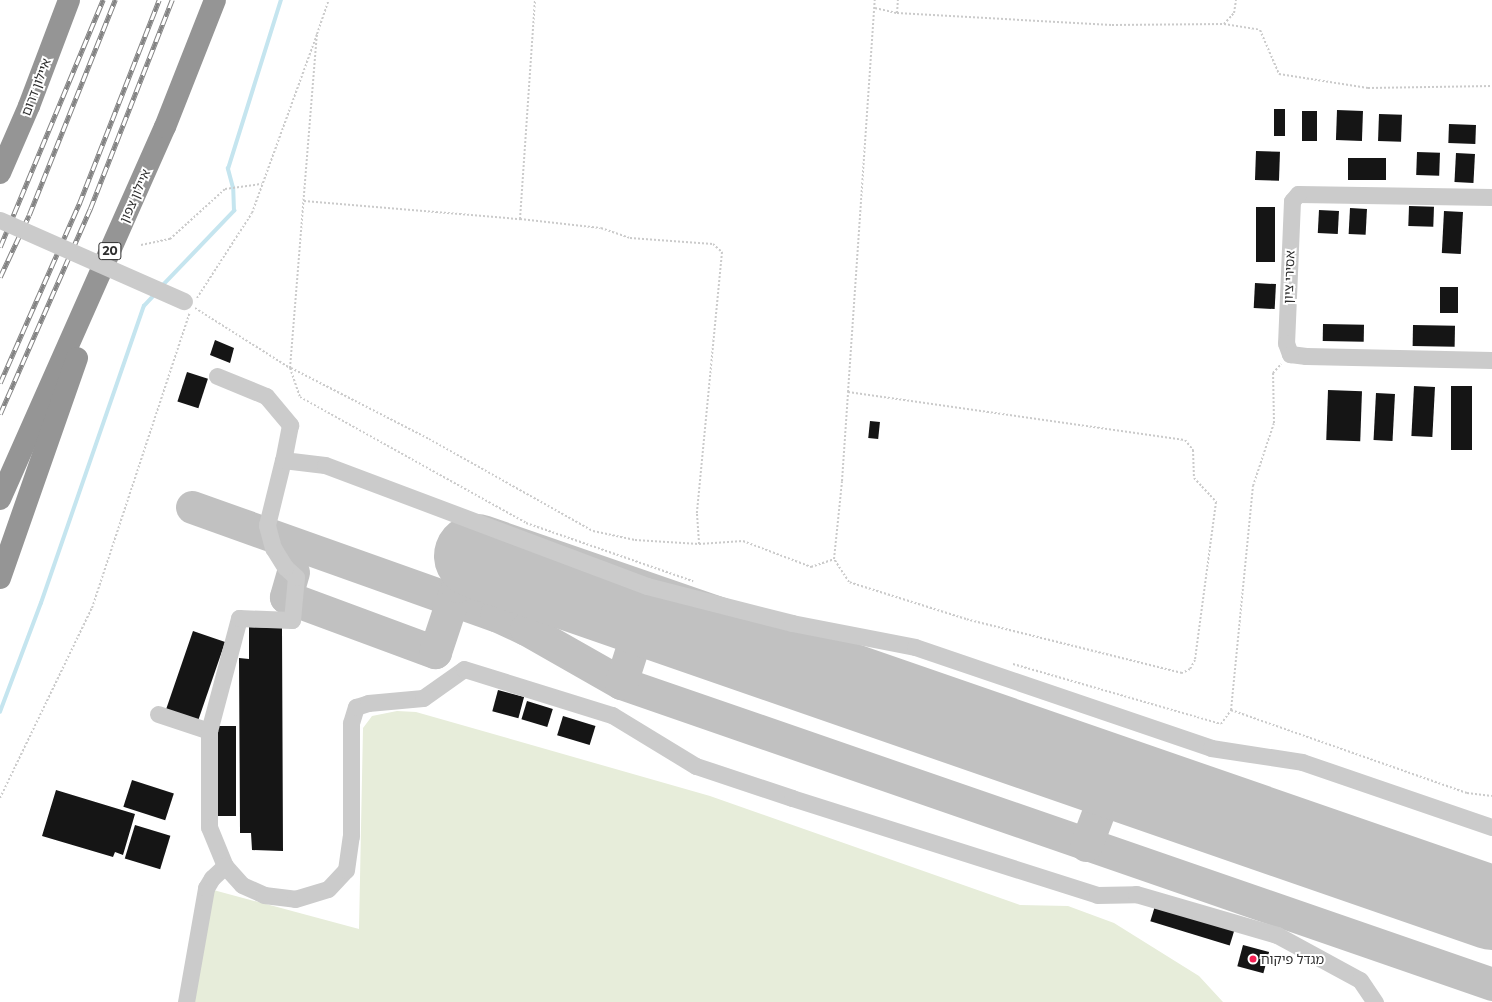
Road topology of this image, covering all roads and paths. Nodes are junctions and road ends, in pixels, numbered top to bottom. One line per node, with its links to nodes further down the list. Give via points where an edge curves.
1 (69, 0): 13 (highway, איילון דרום, via 29,106)
2 (215, 0): 17 (highway, איילון צפון / 20, via 165,127)
3 (329, 0): 11 (path)
4 (535, 0): 18 (path)
5 (875, 0): 8 (path)
6 (898, 0): 9 (path)
7 (1236, 0): 10 (path, via 1234,13)
8 (875, 8): 9 (path); 26 (path)
9 (897, 13): 10 (path, via 1112,25)
10 (1224, 24): 12 (path, via 1260,30 1279,74 1368,88)
11 (317, 34): 14 (path); 16 (path)
12 (1492, 86)
13 (0, 173)
14 (262, 184): 20 (path, via 225,189 170,239); 21 (path, via 252,213)
15 (1492, 197): 22 (street, אסירי ציון, via 1298,194 1292,201 1286,343 1290,354 1306,356)
16 (304, 201): 18 (path); 23 (path)
17 (126, 215): 28 (highway, איילון צפון / 20); 31 (highway)
18 (520, 219): 29 (path, via 601,228 630,238 713,244 722,252 697,514)
19 (0, 220): 21 (street, bridge)
20 (141, 245)
21 (188, 304): 23 (path); 38 (path, via 92,608)
22 (1492, 360)
23 (290, 368): 29 (path, via 429,439 593,531 635,540); 32 (path, via 300,397 526,523)
24 (1272, 373): 34 (path, via 1274,422 1252,486)
25 (217, 376): 27 (street, via 266,396 290,425)
26 (848, 392): 30 (path); 30 (path, via 1185,440 1193,450 1194,478 1216,502 1195,660 1190,669 1182,673 966,619 849,582)
27 (283, 460): 36 (street, via 267,525 273,548 285,567 296,577 292,620 239,618); 39 (street, via 325,465 647,586 792,623 915,647 1211,748 1302,762)
28 (0, 499)
29 (700, 544): 30 (path, via 743,541 810,567)
30 (834, 559)
31 (0, 578)
32 (698, 583)
33 (1012, 664): 34 (path, via 1221,724)
34 (1232, 710): 37 (path, via 1467,793)
35 (158, 714): 36 (street)
36 (209, 731): 40 (street, via 209,827)
37 (1492, 796)
38 (0, 798)
39 (1492, 827)
40 (225, 866): 41 (street, via 206,888); 42 (street, via 242,885 264,895 295,899 328,889 346,870 351,836 351,723 356,708 368,702 423,698 464,669 612,715 696,766 1096,895 1136,894 1277,935 1360,980)
41 (186, 1002)
42 (1375, 1002)

